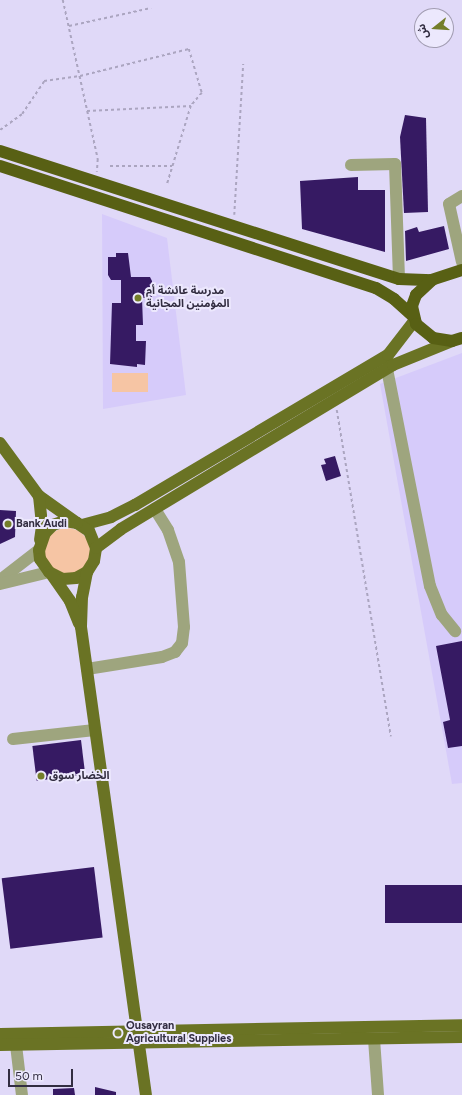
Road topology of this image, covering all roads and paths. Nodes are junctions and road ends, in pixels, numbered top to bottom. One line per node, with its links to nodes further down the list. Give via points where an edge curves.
1 (63, 0): 3 (path)
2 (151, 8): 3 (path)
3 (69, 26): 5 (path)
4 (242, 64): 17 (path, via 235,213)
5 (80, 76): 6 (path, via 189,49 202,93); 7 (path); 8 (path, via 44,82 22,114)
6 (191, 106): 7 (path); 13 (path)
7 (87, 111): 14 (path, via 98,159)
8 (0, 130)
9 (0, 151): 14 (highway)
10 (351, 165): 20 (street, via 395,164)
11 (0, 166): 22 (highway, via 376,288 394,299)
12 (110, 166): 13 (path)
13 (173, 166): 15 (path)
14 (96, 182): 17 (highway)
15 (168, 185)
16 (462, 196): 18 (street, via 449,204)
17 (231, 224): 20 (highway)
18 (462, 262)
19 (462, 270): 21 (highway)
20 (399, 280): 21 (highway)
21 (432, 280): 22 (highway, via 416,295 412,306)
22 (414, 318): 23 (highway, via 423,331 433,338); 29 (main road, via 388,355 135,505 112,517)
23 (457, 340): 24 (main road)
24 (387, 369): 25 (main road); 37 (street, via 430,586 442,615)
25 (336, 400): 28 (main road); 40 (path)
26 (0, 443): 27 (main road)
27 (39, 496): 29 (main road); 30 (main road, via 42,526)
28 (155, 508): 31 (main road); 38 (street, via 168,530 179,562 184,627 182,644 175,652 162,657)
29 (79, 524): 30 (main road, via 65,521 54,525 44,533); 31 (main road, via 89,531)
30 (39, 547): 33 (main road, via 40,559); 34 (street)
31 (96, 548): 32 (main road, via 94,561)
32 (87, 572): 33 (main road, via 76,578 63,579); 36 (main road, via 82,597)
33 (50, 573): 35 (street); 36 (main road, via 70,601)
34 (0, 580)
35 (0, 584)
36 (81, 627): 38 (main road)
37 (455, 631)
38 (87, 669): 39 (main road)
39 (96, 730): 41 (street); 46 (main road)
40 (391, 737)
41 (13, 739)
42 (462, 1025): 43 (main road)
43 (420, 1032): 45 (main road); 47 (main road); 49 (main road)
44 (0, 1034): 48 (main road)
45 (221, 1035): 46 (main road); 49 (main road)
46 (138, 1037): 48 (main road); 53 (main road)
47 (462, 1037)
48 (62, 1038): 50 (main road)
49 (374, 1039): 54 (street)
50 (16, 1044): 51 (main road); 52 (street)
51 (0, 1045)
52 (22, 1095)
53 (146, 1095)
54 (378, 1095)

